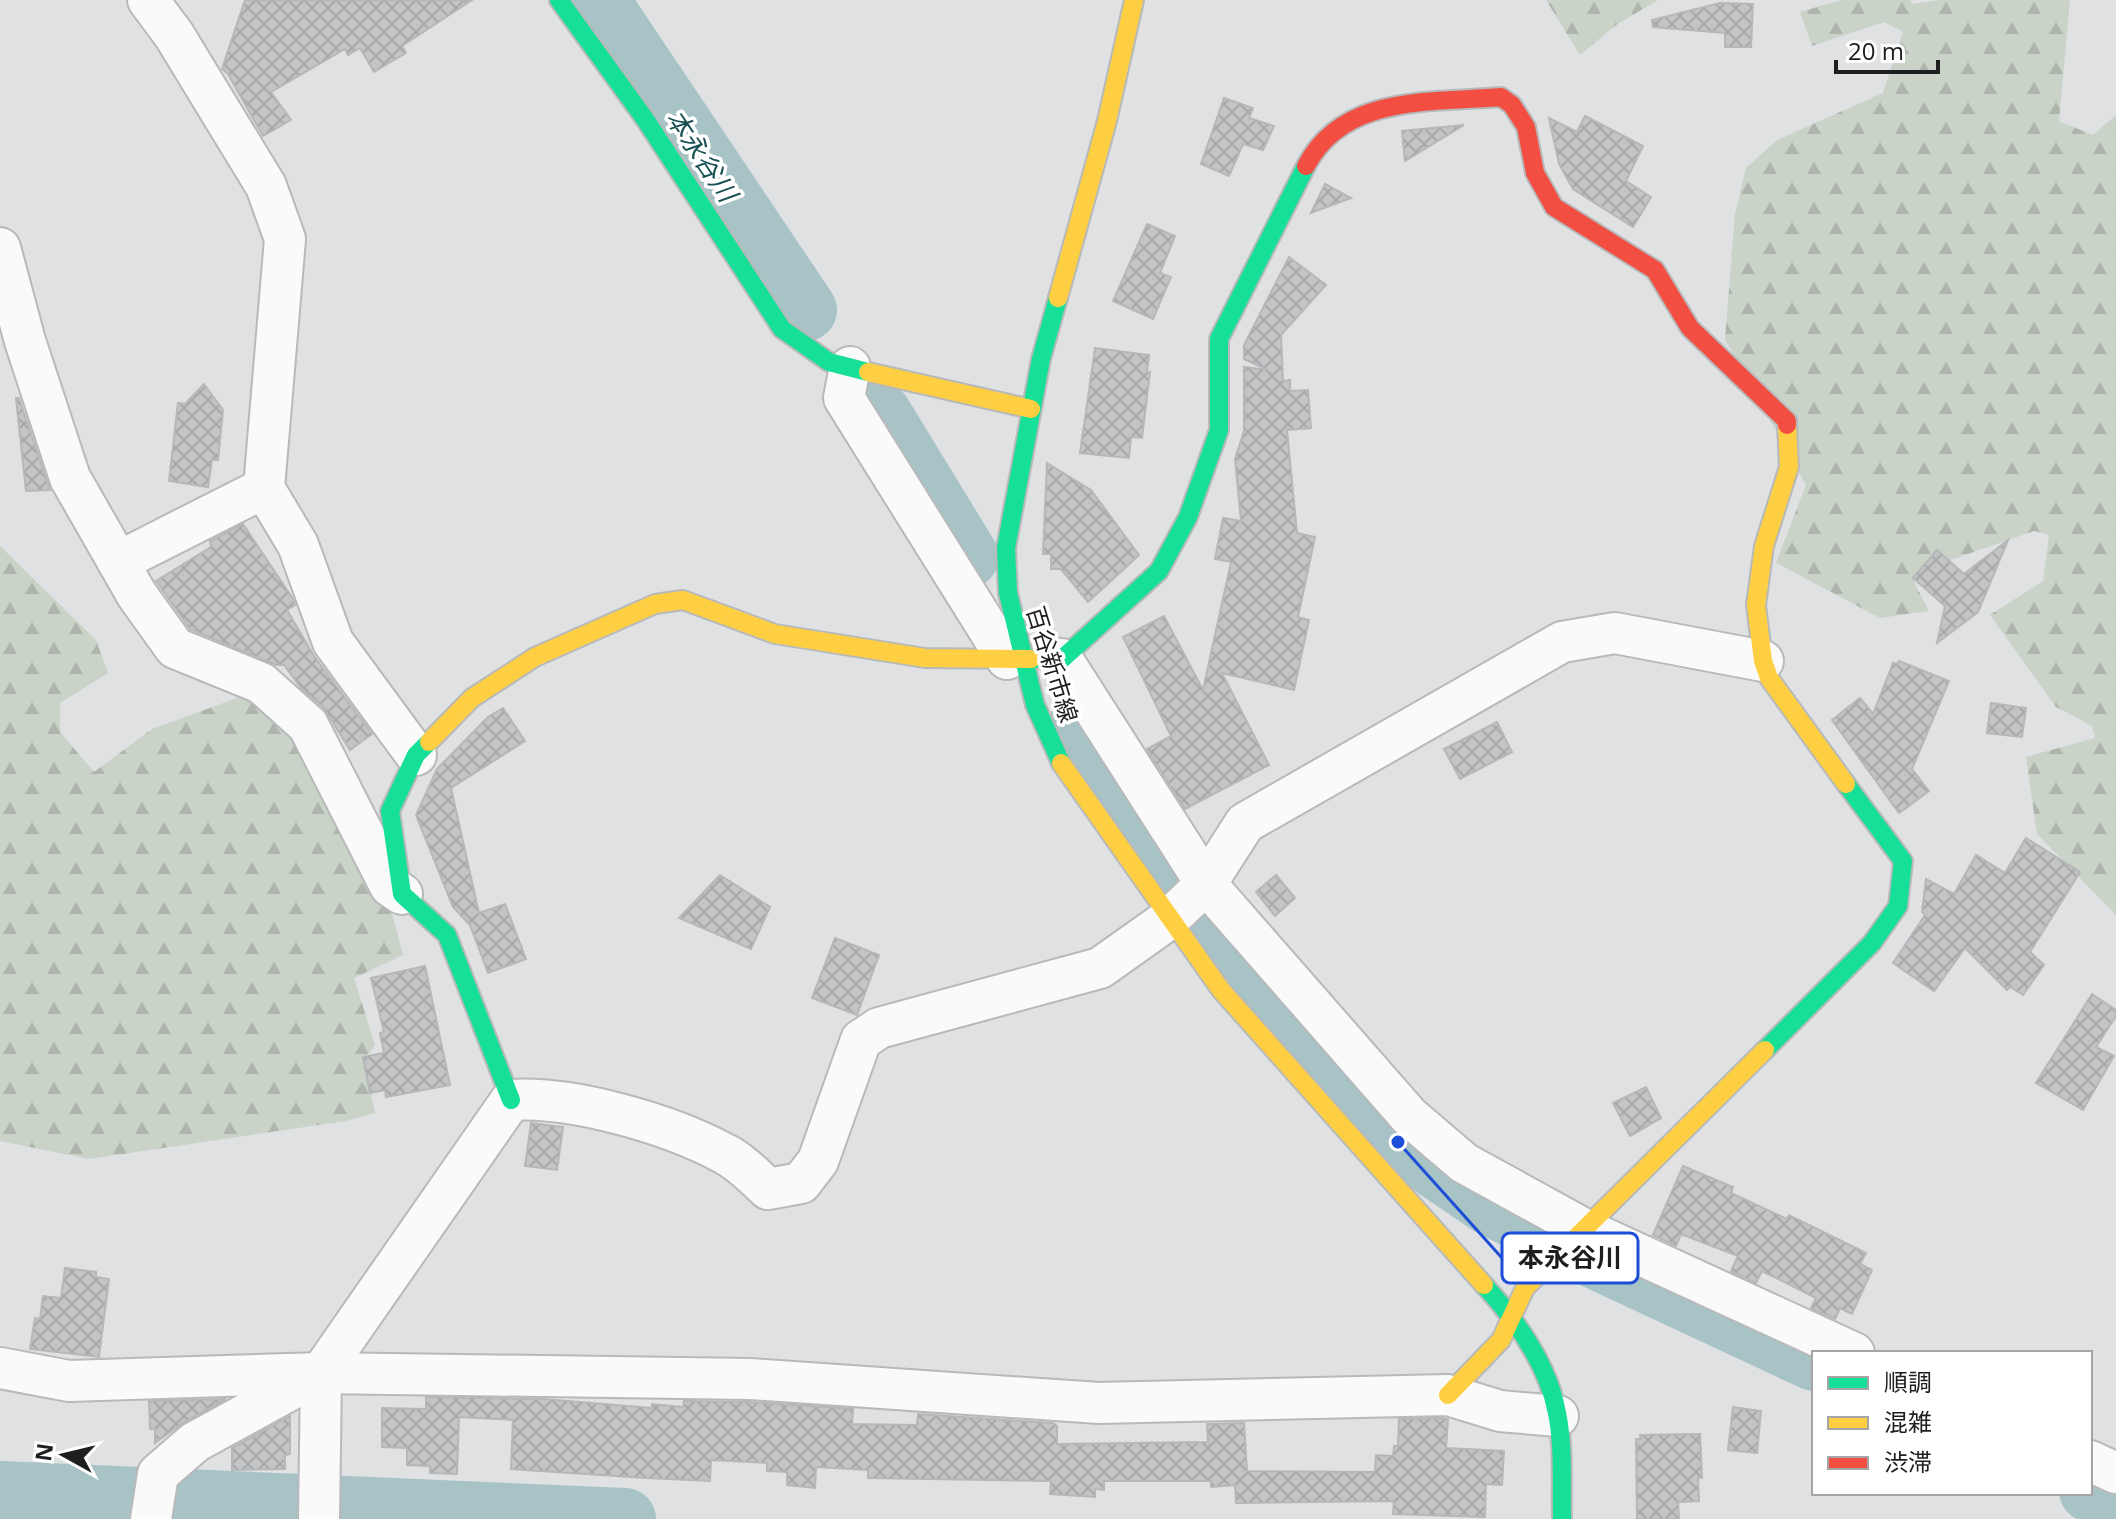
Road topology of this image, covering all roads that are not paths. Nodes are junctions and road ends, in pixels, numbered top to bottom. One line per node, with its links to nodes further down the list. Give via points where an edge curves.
1 (148, 0): 7 (street, via 266,186 285,239)
2 (559, 0): 5 (street, via 645,119 782,329 829,362)
3 (1134, 0): 6 (street, 百谷新市線)
4 (0, 248): 8 (street, via 70,478)
5 (850, 367): 6 (street); 9 (street, via 844,398)
6 (1031, 409): 9 (street, 百谷新市線, via 1006,548)
7 (264, 488): 8 (street); 12 (street, via 298,545 333,642)
8 (118, 562): 14 (street, via 175,648 261,683 308,725 390,886)
9 (1015, 659): 10 (street); 12 (street, via 925,658 775,634 683,600 655,604 535,657 472,698); 15 (street, 百谷新市線, via 1061,762)
10 (1062, 659): 11 (street, via 1159,571 1188,517 1219,430 1219,339 1317,145 1349,118 1379,108 1501,97 1526,127 1535,173 1554,207 1655,270 1690,328 1787,421 1789,467 1764,546 1756,605); 13 (street)
11 (1763, 661): 13 (street, via 1615,633 1562,642 1245,823); 17 (street, via 1769,678 1903,861 1898,906 1872,943)
12 (416, 755): 14 (street, via 390,811)
13 (1206, 884): 15 (street); 17 (street, via 1409,1116 1464,1163)
14 (402, 894): 16 (street, via 447,935)
15 (1169, 919): 16 (street, via 1100,968 879,1028 861,1040 818,1161 801,1183 768,1189 728,1155 675,1130 545,1098); 18 (street, 百谷新市線, via 1221,990)
16 (511, 1100): 21 (street)
17 (1584, 1229): 18 (street, via 1525,1288); 19 (street)
18 (1512, 1316): 22 (street, via 1501,1340); 23 (street, 百谷新市線, via 1549,1381)
19 (1850, 1351)
20 (0, 1368): 21 (street, via 69,1381)
21 (321, 1373): 22 (street, via 750,1379 1099,1403); 27 (street, via 195,1442 158,1474); 28 (street)
22 (1448, 1395): 23 (street, via 1500,1411)
23 (1558, 1416): 26 (street, 百谷新市線)
24 (2092, 1462): 25 (street)
25 (2116, 1473)
26 (1563, 1514)
27 (151, 1519)
28 (319, 1519)

